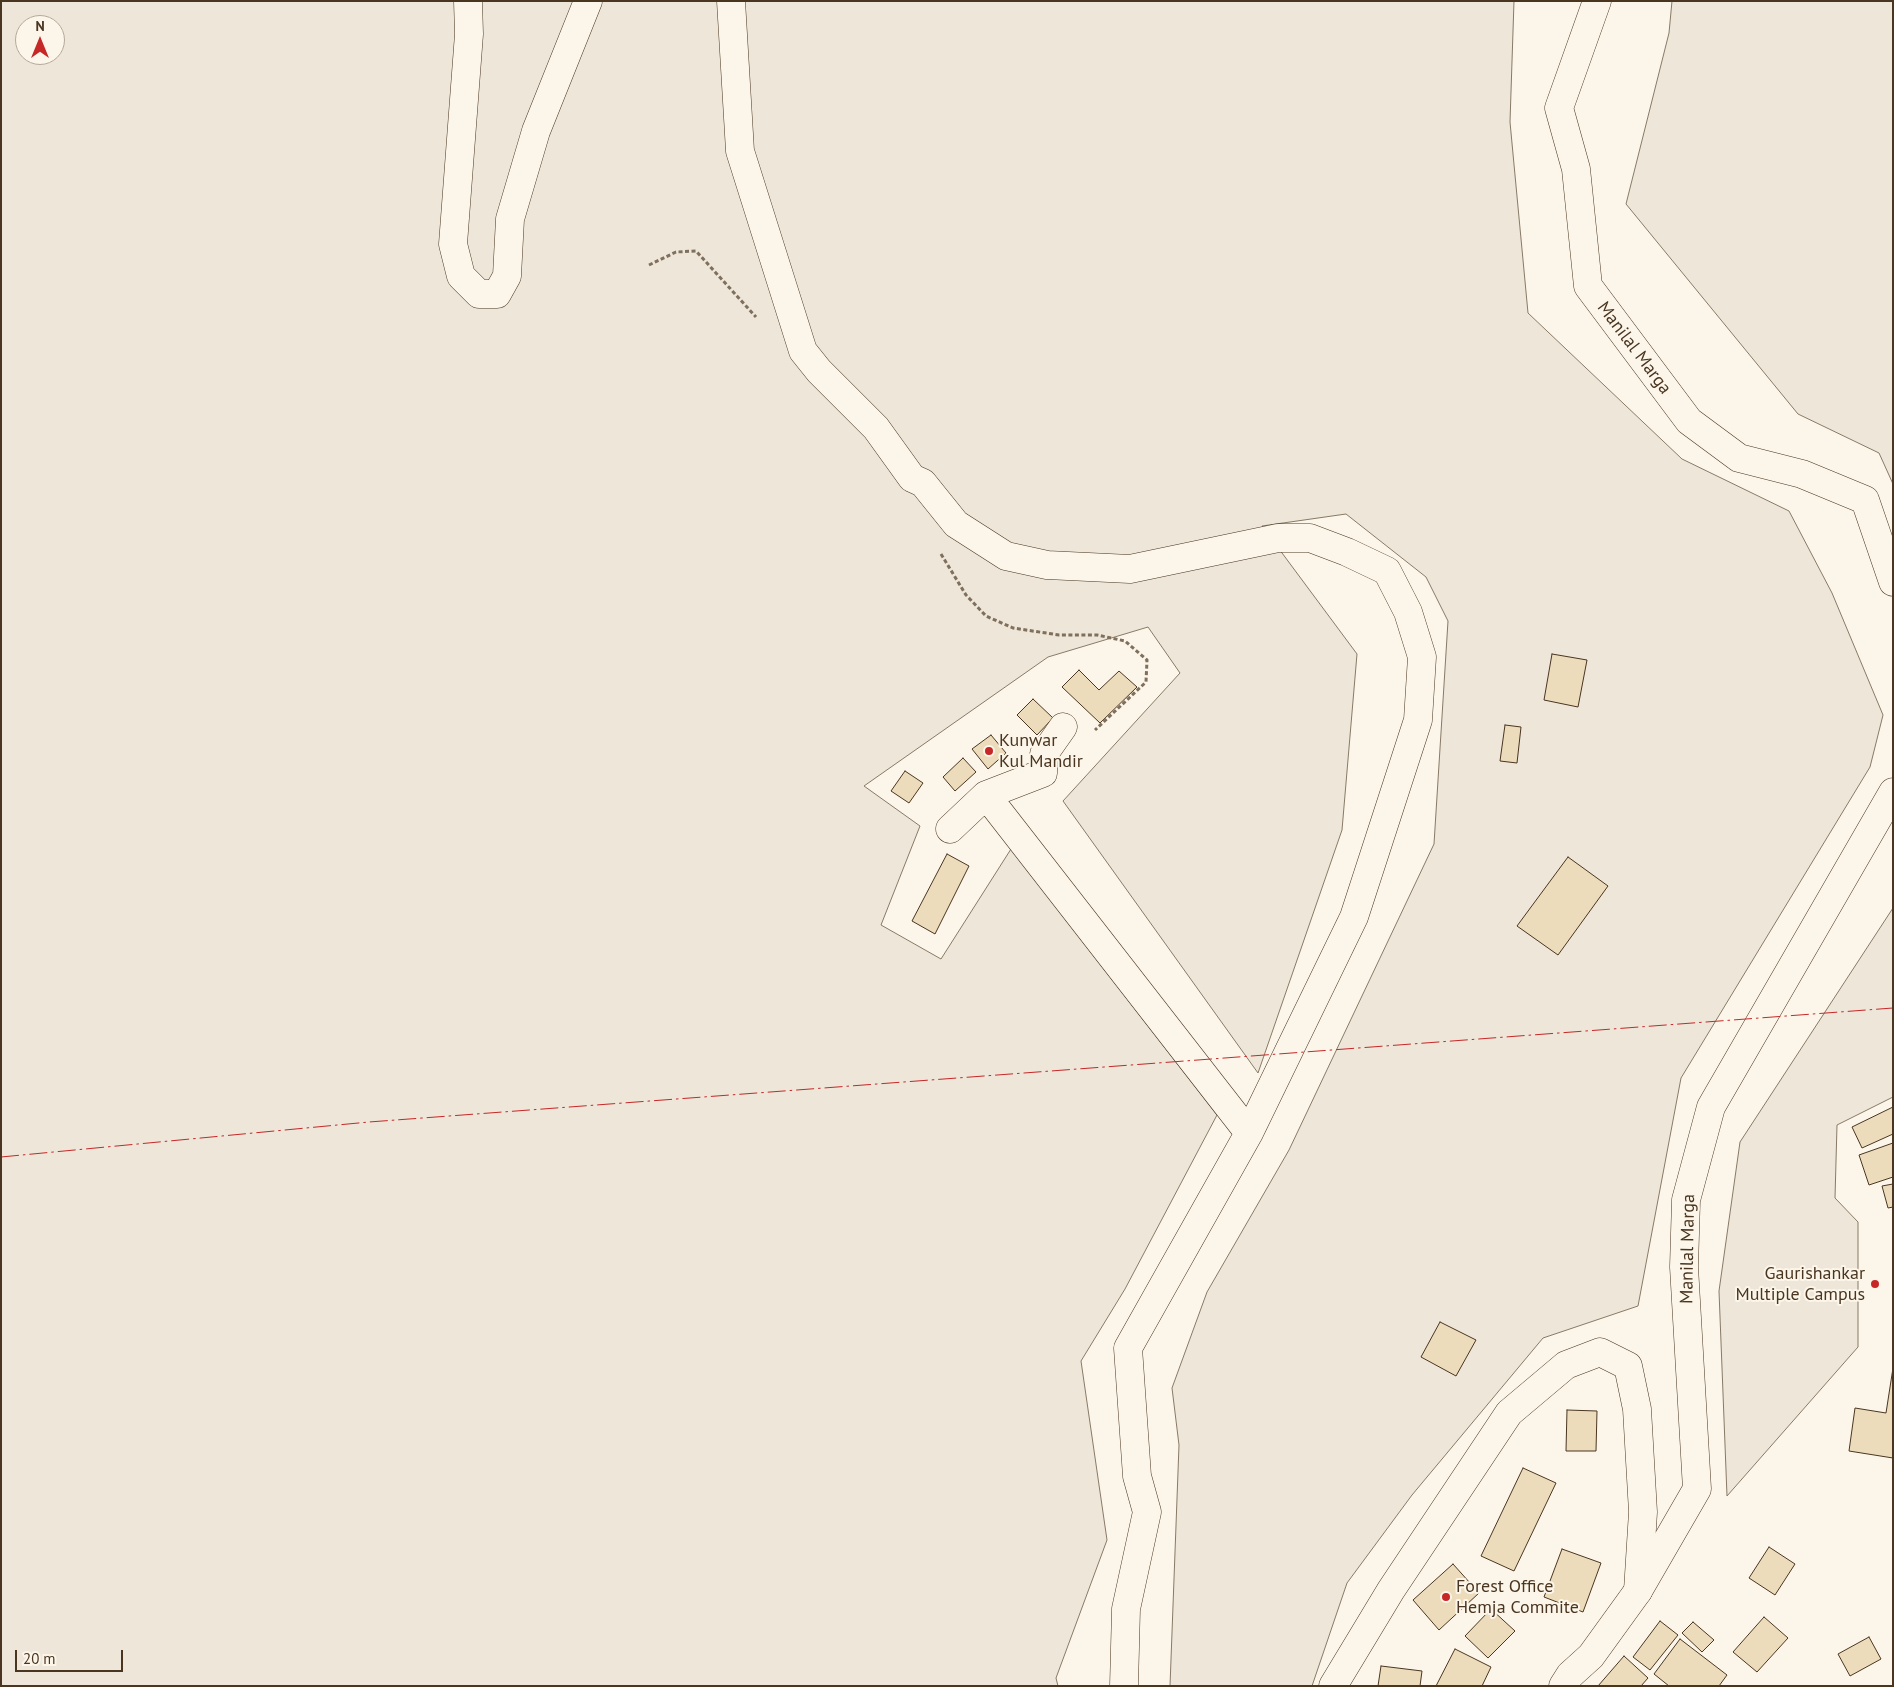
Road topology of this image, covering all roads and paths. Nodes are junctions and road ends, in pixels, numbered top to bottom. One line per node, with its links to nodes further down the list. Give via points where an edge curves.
1 (468, 1): 2 (street, via 469,34 453,244 461,276 479,294 497,294 507,276 510,219 536,131)
2 (588, 1)
3 (731, 1): 11 (street, via 740,151 804,351 819,371 876,428 912,478 924,483 956,524 1006,556 1047,565 1130,569 1278,538 1310,538 1387,571 1408,612 1422,657 1418,720 1354,917)
4 (1597, 1): 6 (street, Manilal Marga, via 1559,108 1576,169 1588,286 1689,421 1739,458 1802,474 1865,500)
5 (940, 547): 7 (path, via 942,556 966,595 986,616 1013,628 1059,635 1097,635 1125,641 1147,660 1146,682 1081,744)
6 (1893, 582)
7 (1064, 727): 9 (street, via 1044,754 1043,773)
8 (1893, 792): 12 (street, Manilal Marga, via 1711,1107 1686,1200 1684,1267 1697,1489)
9 (986, 795): 10 (street); 11 (street)
10 (950, 829)
11 (1249, 1132): 14 (street, via 1128,1348 1137,1476 1147,1512 1126,1609)
12 (1638, 1591): 13 (street, via 1643,1512 1637,1409 1628,1366 1600,1352 1566,1365 1509,1413 1391,1590); 15 (street, Manilal Marga, via 1591,1656)
13 (1333, 1685)
14 (1124, 1686)
15 (1563, 1686)

